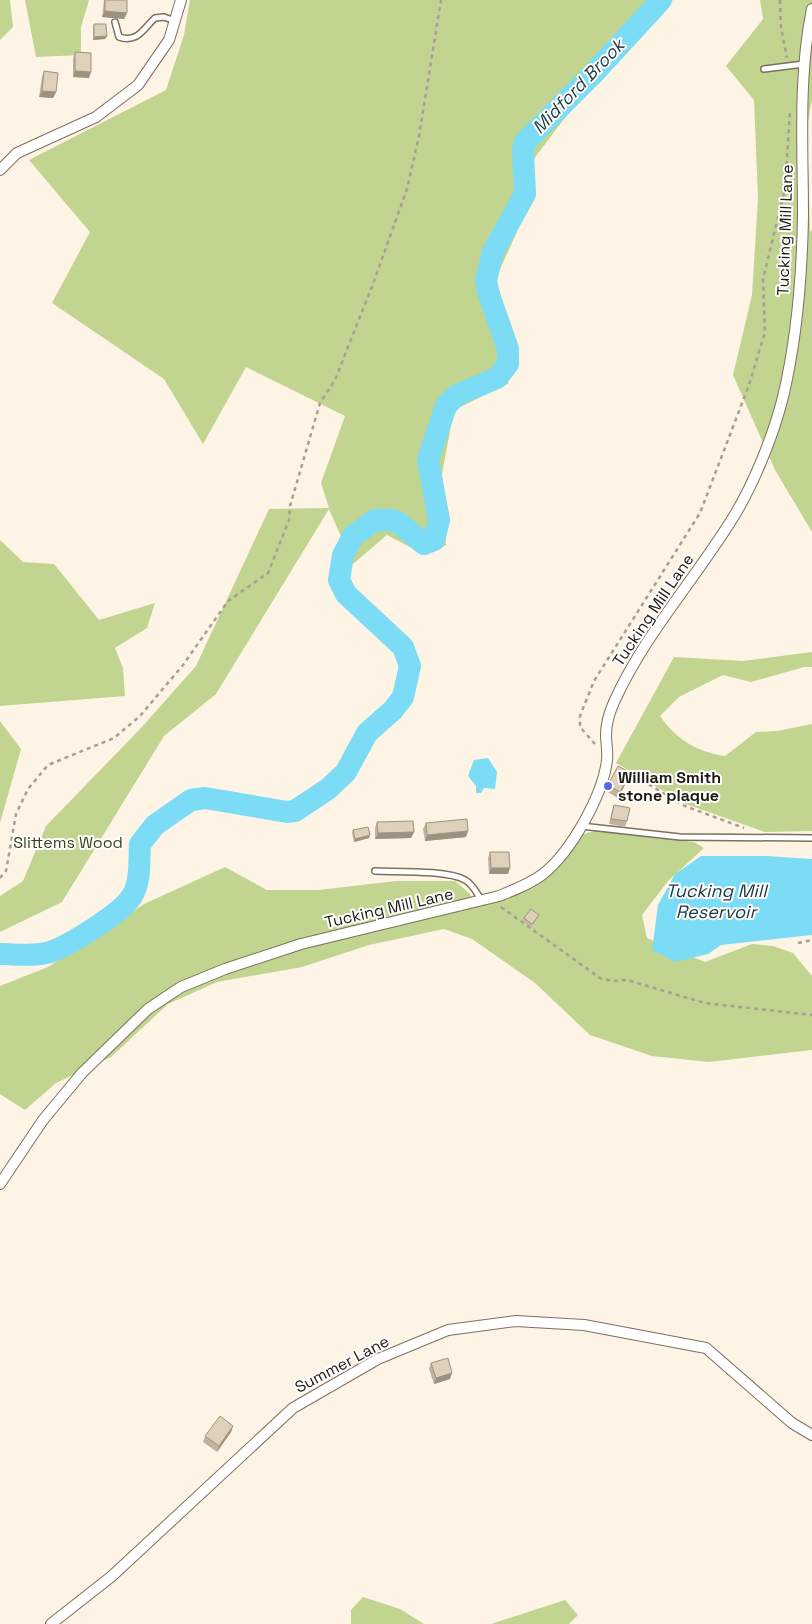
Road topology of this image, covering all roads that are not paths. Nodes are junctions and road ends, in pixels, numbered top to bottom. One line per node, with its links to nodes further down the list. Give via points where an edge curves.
1 (180, 0): 3 (street)
2 (812, 9): 5 (street, Tucking Mill Lane)
3 (175, 21): 4 (lane, via 155,18 141,34 130,39 120,37); 7 (street, via 169,40 138,85 96,117 17,153)
4 (115, 22)
5 (804, 64): 6 (lane); 8 (street, Tucking Mill Lane, via 803,220 796,326 783,398 766,451 731,522 646,641 626,675 612,706 606,733 607,762 598,794)
6 (764, 69)
7 (0, 170)
8 (581, 826): 9 (lane, via 680,837); 11 (street, Tucking Mill Lane, via 544,873 529,883)
9 (812, 838)
10 (375, 870): 11 (lane, via 465,880)
11 (487, 900): 12 (street, Tucking Mill Lane, via 301,944 181,987 148,1009 82,1073 43,1120)
12 (0, 1184)
13 (812, 1435): 14 (street, Summer Lane, via 792,1423 706,1348 584,1324 516,1321 448,1330 378,1358 294,1408 112,1576)
14 (51, 1624)

